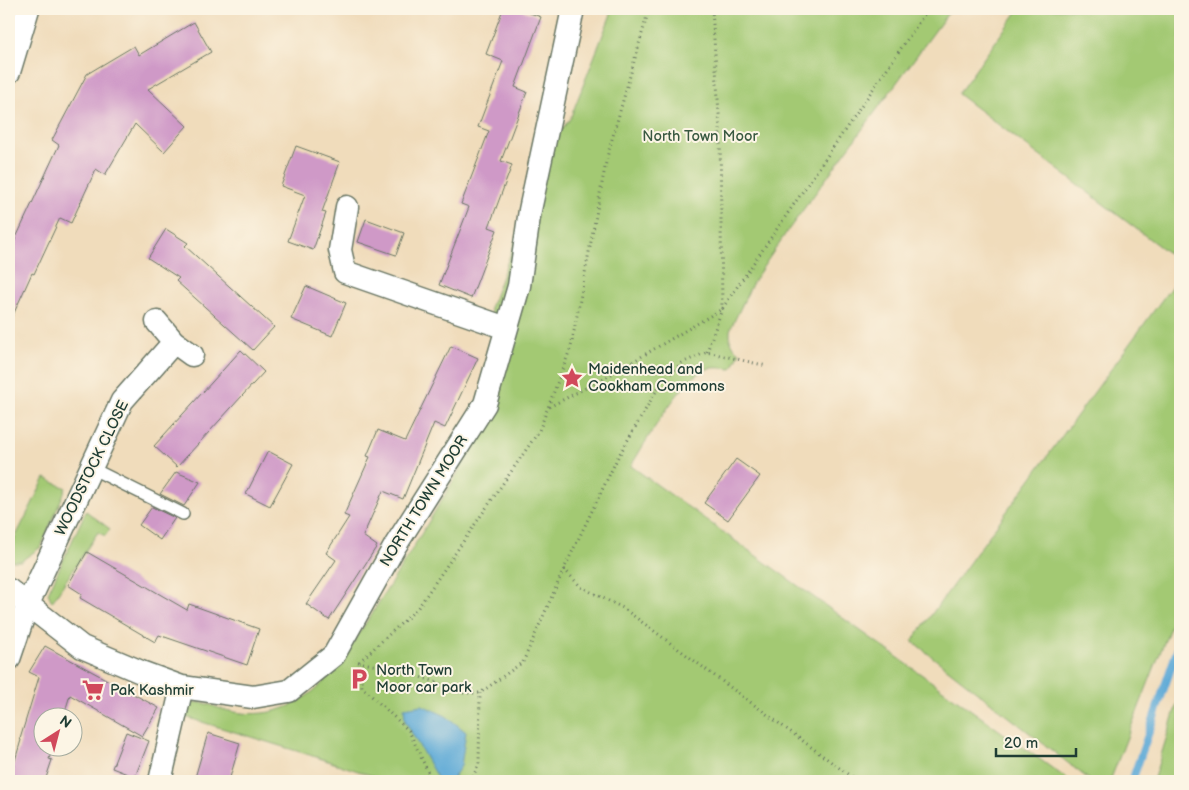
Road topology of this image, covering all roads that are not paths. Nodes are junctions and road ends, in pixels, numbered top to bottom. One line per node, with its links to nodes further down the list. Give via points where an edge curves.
1 (28, 9): 3 (street)
2 (573, 9): 6 (street, NORTH TOWN MOOR, via 530,210 519,286)
3 (9, 72)
4 (347, 207): 6 (street, via 340,250 345,272)
5 (157, 322): 7 (street)
6 (506, 328): 14 (street, NORTH TOWN MOOR, via 485,404 395,546 334,655 289,691 253,697)
7 (174, 342): 8 (street); 9 (street, WOODSTOCK CLOSE, via 122,401)
8 (192, 355)
9 (91, 468): 10 (lane); 12 (street, WOODSTOCK CLOSE)
10 (183, 514)
11 (9, 590): 12 (street, NORTH TOWN MOOR)
12 (27, 606): 13 (street, WOODSTOCK CLOSE); 14 (street, NORTH TOWN MOOR, via 82,647)
13 (9, 659)
14 (182, 688): 15 (street)
15 (160, 781)

